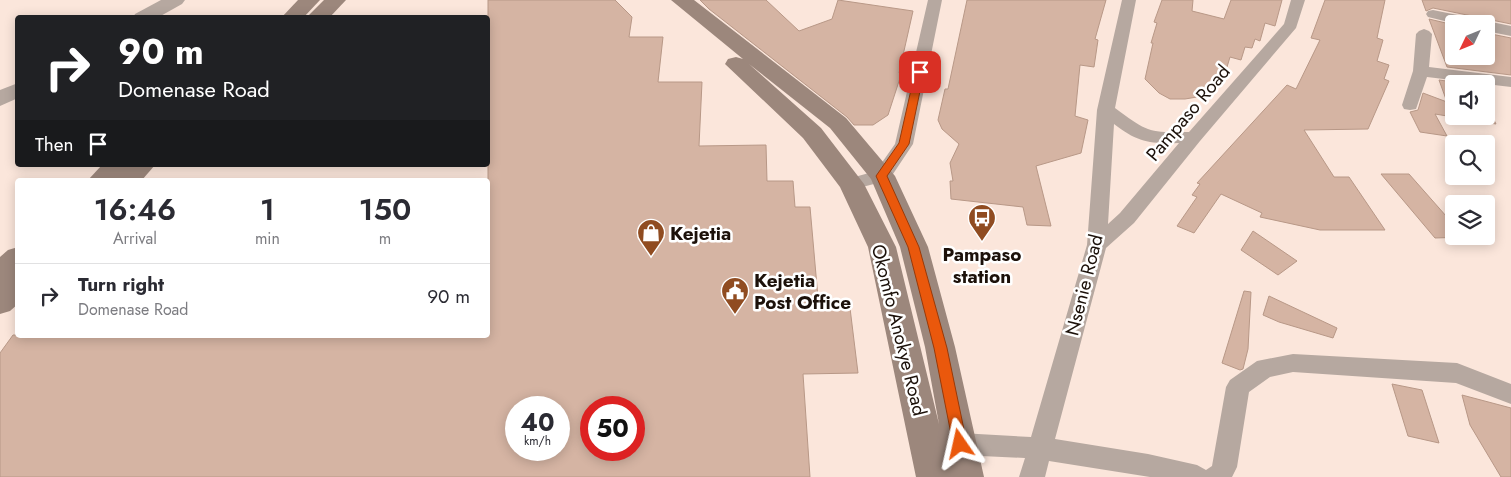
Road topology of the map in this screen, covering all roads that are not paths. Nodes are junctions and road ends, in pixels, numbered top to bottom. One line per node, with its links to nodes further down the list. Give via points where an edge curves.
1 (175, 0): 10 (street)
2 (310, 0): 11 (main road)
3 (336, 0): 12 (main road)
4 (661, 0): 29 (main road, Okomfo Anokye Road, via 812,133)
5 (681, 0): 26 (main road, Okomfo Anokye Road, via 838,123)
6 (935, 0): 26 (street, via 904,144)
7 (1129, 0): 22 (street, Nsenie Road)
8 (1298, 0): 23 (street, Pampaso Road, via 1291,25)
9 (1433, 14): 13 (street)
10 (148, 15)
11 (294, 15)
12 (319, 15)
13 (1445, 17)
14 (1495, 28): 15 (street)
15 (1511, 31)
16 (1424, 34): 17 (street)
17 (1421, 72): 18 (street); 21 (street)
18 (1511, 82)
19 (15, 91): 20 (street)
20 (0, 99)
21 (1410, 105)
22 (1106, 110): 23 (street, via 1136,132 1153,138); 30 (street, Nsenie Road)
23 (1194, 137): 30 (street, Pampaso Road, via 1127,218)
24 (115, 167): 27 (main road)
25 (140, 167): 28 (main road)
26 (882, 176): 29 (street); 36 (main road, Okomfo Anokye Road, via 914,247)
27 (103, 178)
28 (129, 178)
29 (851, 184): 38 (main road, Okomfo Anokye Road, via 882,247)
30 (1097, 245): 37 (street, Nsenie Road)
31 (15, 261): 32 (main road)
32 (0, 274)
33 (15, 289): 34 (main road)
34 (0, 303)
35 (1511, 394): 42 (street, via 1457,373 1293,363 1264,368 1238,387 1224,466)
36 (960, 444): 37 (street); 39 (main road, Okomfo Anokye Road)
37 (1039, 448): 40 (street, Nsenie Road); 41 (street, via 1148,465)
38 (934, 477)
39 (966, 477)
40 (1032, 477)
41 (1197, 477)
42 (1216, 477)

